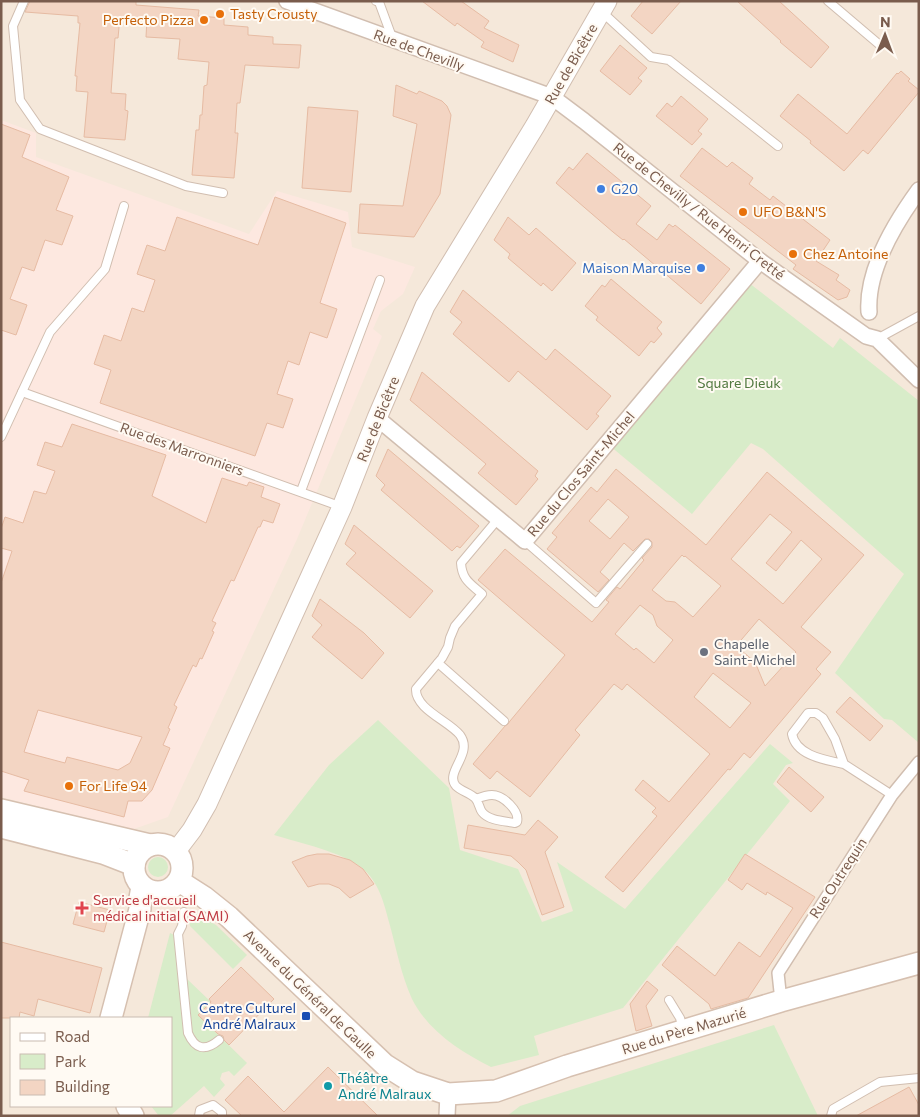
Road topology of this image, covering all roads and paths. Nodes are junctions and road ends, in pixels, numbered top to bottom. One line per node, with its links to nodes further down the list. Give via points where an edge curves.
1 (24, 1): 11 (lane, via 13,26 20,100 40,129 186,186)
2 (287, 1): 6 (street, Rue de Chevilly)
3 (376, 1): 6 (lane)
4 (828, 1): 7 (lane)
5 (604, 7): 8 (street, Rue de Bicêtre); 9 (lane, via 651,57 669,60)
6 (394, 40): 8 (street, Rue de Chevilly)
7 (881, 46)
8 (552, 98): 13 (street, Rue de Chevilly / Rue Henri Cretté); 20 (street, Rue de Bicêtre, via 426,306)
9 (778, 146)
10 (919, 190): 15 (street, via 884,245 870,285)
11 (223, 193)
12 (124, 206): 19 (lane, via 105,269 50,332)
13 (760, 260): 17 (street, Rue de Chevilly / Rue Henri Cretté, via 866,336); 25 (street, Rue du Clos Saint-Michel)
14 (380, 280): 22 (lane)
15 (869, 312)
16 (919, 316): 17 (lane)
17 (877, 339): 18 (street, Rue de Chevilly / Rue Henri Cretté)
18 (919, 380)
19 (22, 392): 21 (lane); 22 (lane, Rue des Marronniers)
20 (377, 418): 23 (street, Rue de Bicêtre); 24 (street, Rue du Clos Saint-Michel)
21 (1, 437)
22 (301, 491): 23 (lane, Rue des Marronniers)
23 (342, 507): 36 (street, Rue de Bicêtre, via 207,804)
24 (498, 518): 25 (street, Rue du Clos Saint-Michel); 27 (lane, via 461,563 461,572 466,580 482,594 455,626)
25 (525, 541): 26 (lane, via 596,603)
26 (647, 544)
27 (438, 663): 28 (lane); 32 (lane, via 417,686 417,698 461,737 464,749 454,771 454,781 456,786)
28 (504, 721)
29 (919, 762): 31 (street, Rue Outrequin)
30 (844, 764): 30 (lane, via 823,718 816,713 808,713 792,734 793,742 822,760); 31 (lane)
31 (892, 795): 43 (street, Rue Outrequin, via 778,973)
32 (476, 799): 32 (lane, via 482,813 490,818 517,822 516,811 498,796 492,794)
33 (1, 810): 35 (main road)
34 (1, 827): 37 (main road, via 103,853)
35 (150, 845): 36 (main road, via 164,844); 37 (main road, via 139,853)
36 (176, 851): 38 (main road, via 183,868)
37 (134, 865): 39 (main road, via 136,878)
38 (179, 881): 39 (main road, via 170,890); 49 (main road, Avenue du Général de Gaulle, via 229,917 385,1065 412,1082)
39 (150, 890): 44 (main road, via 140,898 140,909); 45 (main road)
40 (184, 912): 47 (lane, via 178,934 188,1033 192,1042 201,1048 211,1047)
41 (919, 962): 43 (main road, Rue du Père Mazurié)
42 (669, 1000): 46 (lane)
43 (781, 1001): 46 (main road, Rue du Père Mazurié)
44 (111, 1017)
45 (124, 1017)
46 (684, 1030): 49 (main road, Rue du Père Mazurié, via 496,1091)
47 (219, 1040)
48 (919, 1078): 53 (lane, via 880,1082 833,1109)
49 (448, 1094): 52 (street)
50 (199, 1116): 51 (lane, via 200,1110 213,1105 222,1112)
51 (222, 1116)
52 (447, 1116)
53 (831, 1116)

